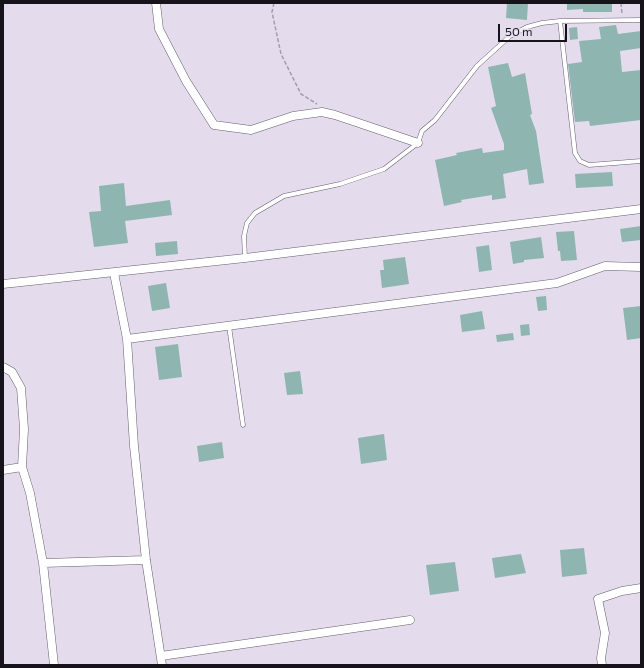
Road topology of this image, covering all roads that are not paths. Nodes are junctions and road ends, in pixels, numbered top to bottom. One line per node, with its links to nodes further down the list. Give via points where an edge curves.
1 (156, 3): 4 (street, via 160,29 186,81 214,125 251,130 293,116 322,112)
2 (641, 20): 3 (lane)
3 (560, 21): 4 (lane, via 527,27 510,36 477,66 435,120 422,131); 5 (lane, via 575,153 580,161 589,165)
4 (418, 143): 7 (lane, via 384,169 340,184 284,196 255,213 247,223 244,236)
5 (641, 161)
6 (641, 209): 7 (street)
7 (245, 258): 9 (street)
8 (641, 267): 11 (street, via 605,266 557,283)
9 (114, 272): 10 (street); 12 (street)
10 (3, 284)
11 (228, 326): 12 (street); 14 (lane)
12 (127, 339): 17 (street, via 134,446)
13 (3, 367): 15 (street, via 12,372 21,388 24,429)
14 (244, 425)
15 (22, 467): 16 (street); 18 (street, via 30,493)
16 (3, 470)
17 (146, 560): 18 (street); 21 (street)
18 (42, 563): 22 (street)
19 (641, 588): 24 (street, via 598,599 605,634)
20 (410, 620): 21 (street)
21 (161, 656): 23 (street)
22 (54, 665)
23 (162, 665)
24 (602, 665)

